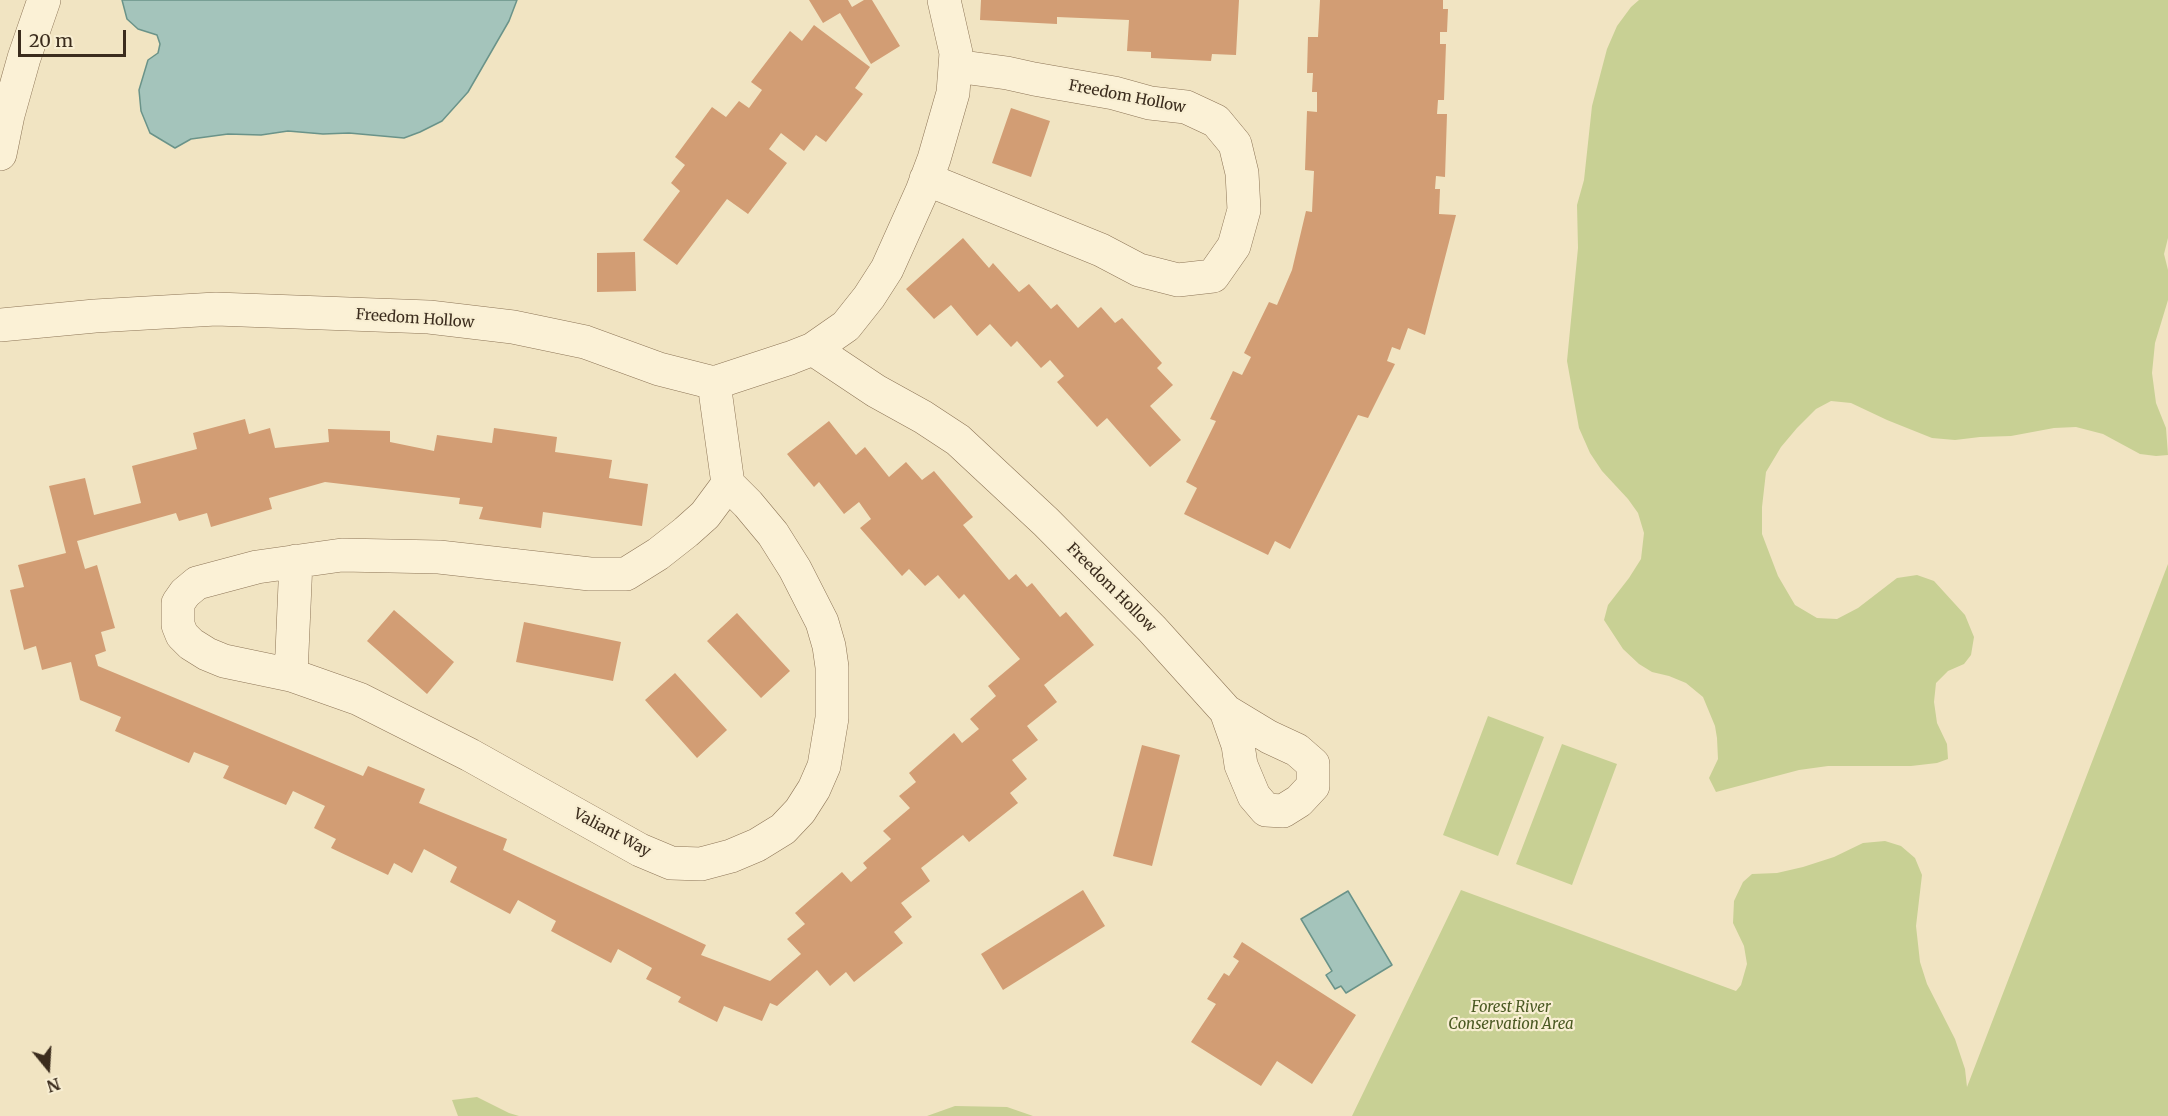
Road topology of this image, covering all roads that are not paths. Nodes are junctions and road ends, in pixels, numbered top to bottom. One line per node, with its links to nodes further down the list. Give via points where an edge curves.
1 (44, 0): 4 (street, via 24,58)
2 (944, 0): 3 (street, via 956,53)
3 (955, 66): 5 (street, via 953,93); 5 (street, Freedom Hollow, via 1114,93 1150,104 1186,107 1216,121 1235,144 1242,173 1244,210 1234,246 1213,276 1178,280 1139,270 1101,250)
4 (0, 154)
5 (926, 179): 7 (street, via 887,269 869,297 846,326)
6 (1, 318): 8 (street, Freedom Hollow, via 216,309 429,317 513,327 585,342 659,369)
7 (813, 349): 8 (street); 12 (street, Freedom Hollow, via 958,440 1047,522)
8 (714, 382): 9 (street)
9 (728, 484): 10 (street, Valiant Way, via 705,515 686,532 626,573 590,574 439,557 342,555); 11 (street, Valiant Way, via 772,534 795,569 822,622 832,667 832,718 824,766 800,811 783,829 757,845 701,864 671,863 359,699)
10 (296, 561): 11 (street); 11 (street, Valiant Way, via 197,583 178,603 177,615 182,635 207,654)
11 (291, 675)
12 (1226, 711)

